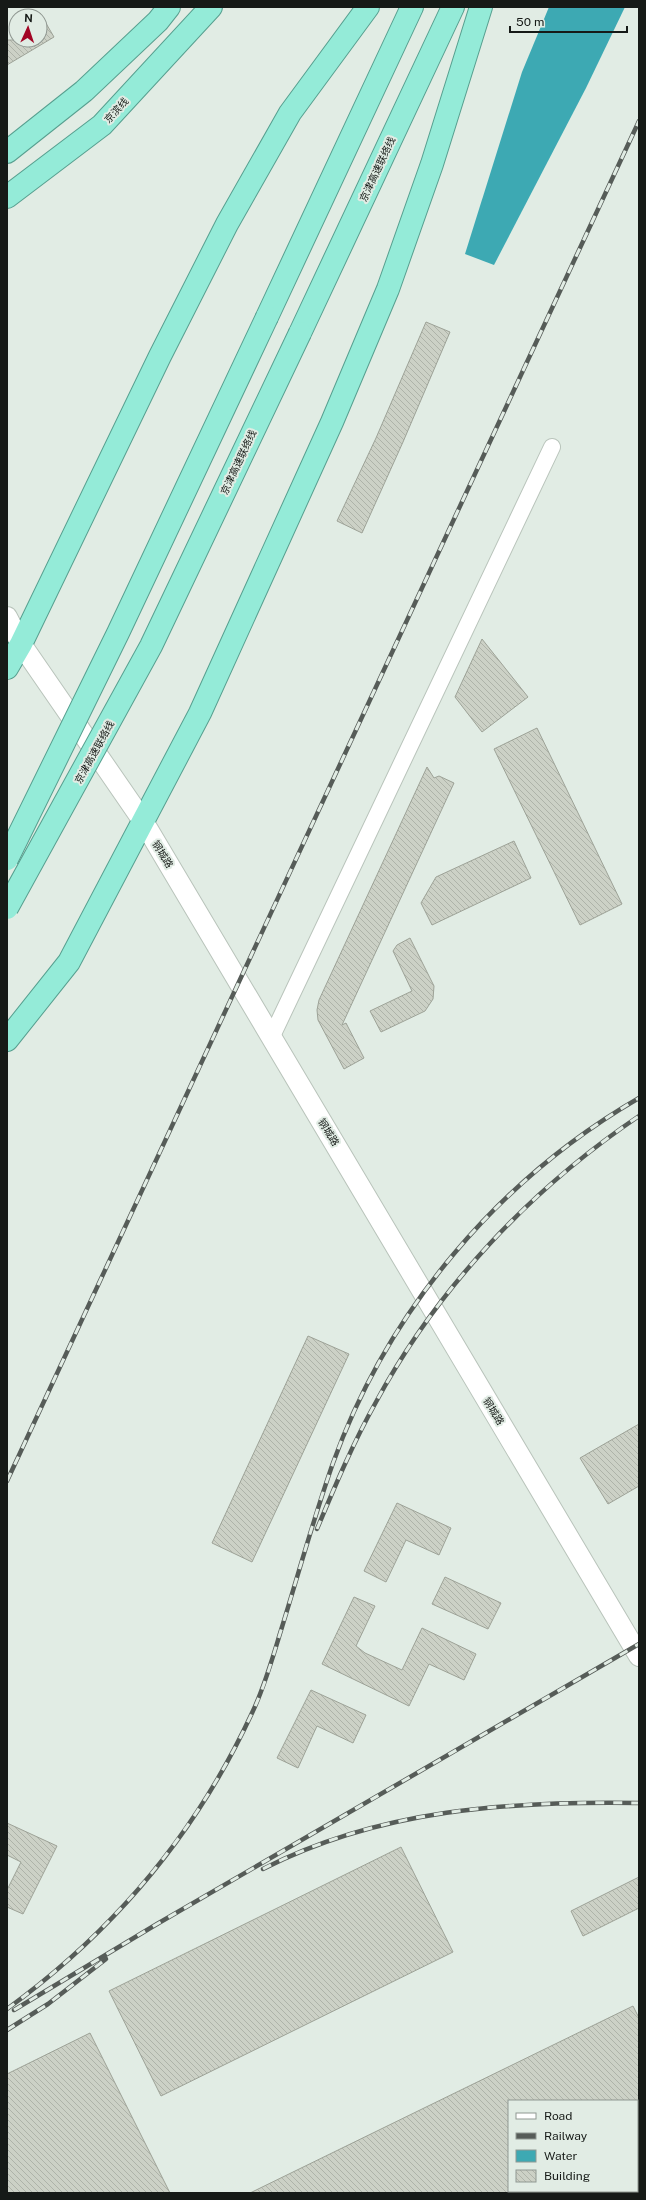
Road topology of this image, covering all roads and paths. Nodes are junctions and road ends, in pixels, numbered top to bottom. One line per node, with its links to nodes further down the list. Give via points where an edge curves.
1 (169, 7): 7 (highway, via 158,21 84,91)
2 (211, 7): 8 (highway, 京滨线, via 102,125)
3 (368, 7): 11 (highway, via 290,113 227,224 160,356)
4 (412, 7): 14 (highway, bridge, via 118,633)
5 (453, 7): 15 (highway, 京津高速联络线, bridge, via 151,646)
6 (481, 7): 13 (highway, via 432,164 388,289 332,422 200,713)
7 (7, 152)
8 (7, 197)
9 (552, 447): 16 (street)
10 (7, 617): 11 (street, 钢城路)
11 (21, 644): 12 (highway); 13 (street, 钢城路)
12 (7, 668)
13 (143, 821): 16 (street, 钢城路); 17 (highway, via 69,962)
14 (7, 859)
15 (7, 908)
16 (272, 1036): 18 (street, 钢城路)
17 (7, 1040)
18 (639, 1656)

